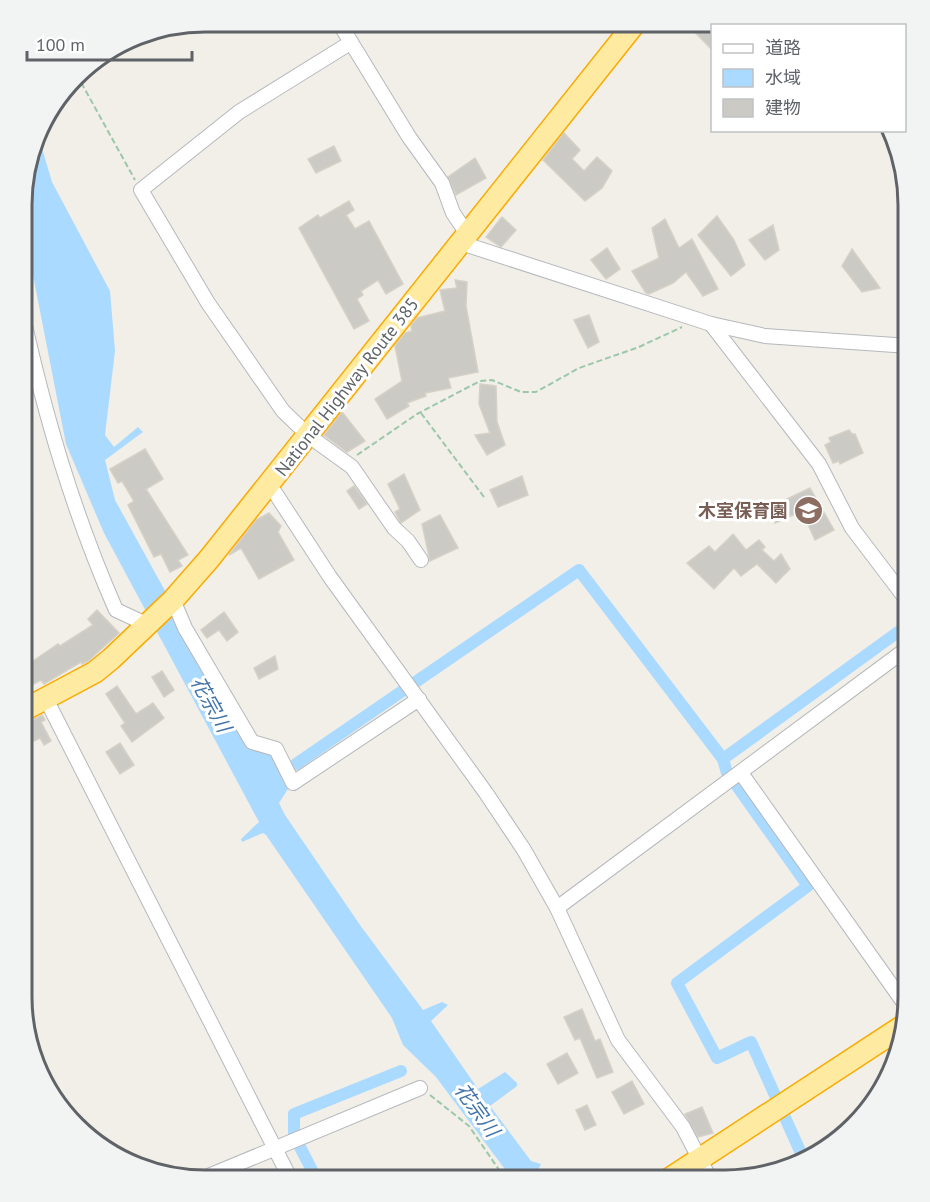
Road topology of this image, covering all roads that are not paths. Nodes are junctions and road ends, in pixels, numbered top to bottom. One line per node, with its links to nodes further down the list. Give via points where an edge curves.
1 (344, 32): 3 (street)
2 (628, 32): 4 (highway, National Highway Route 385)
3 (350, 43): 4 (street, via 442,183); 8 (street, via 240,111 141,190 248,364 282,411)
4 (464, 239): 5 (street); 8 (highway, National Highway Route 385)
5 (711, 324): 6 (street, via 765,336); 11 (street, via 819,464 852,528)
6 (898, 345)
7 (32, 354): 13 (street, via 53,441 81,528 116,610)
8 (309, 436): 9 (highway, National Highway Route 385); 10 (street, via 347,462)
9 (270, 485): 12 (highway, National Highway Route 385); 15 (street, via 330,577)
10 (421, 560)
11 (898, 589)
12 (172, 601): 13 (highway, National Highway Route 385); 15 (street, via 252,742 276,749 293,783)
13 (148, 622): 16 (highway, National Highway Route 385, via 94,672)
14 (898, 655): 18 (street)
15 (417, 697): 19 (street, via 505,821)
16 (46, 699): 17 (highway, National Highway Route 385); 23 (street)
17 (32, 706)
18 (741, 773): 19 (street); 20 (street)
19 (557, 908): 24 (street, via 618,1040 683,1127)
20 (898, 994)
21 (895, 1031): 24 (highway)
22 (420, 1088): 23 (street)
23 (276, 1150): 25 (street); 26 (street)
24 (699, 1158): 27 (highway); 28 (street)
25 (223, 1170)
26 (286, 1170)
27 (682, 1170)
28 (705, 1170)

